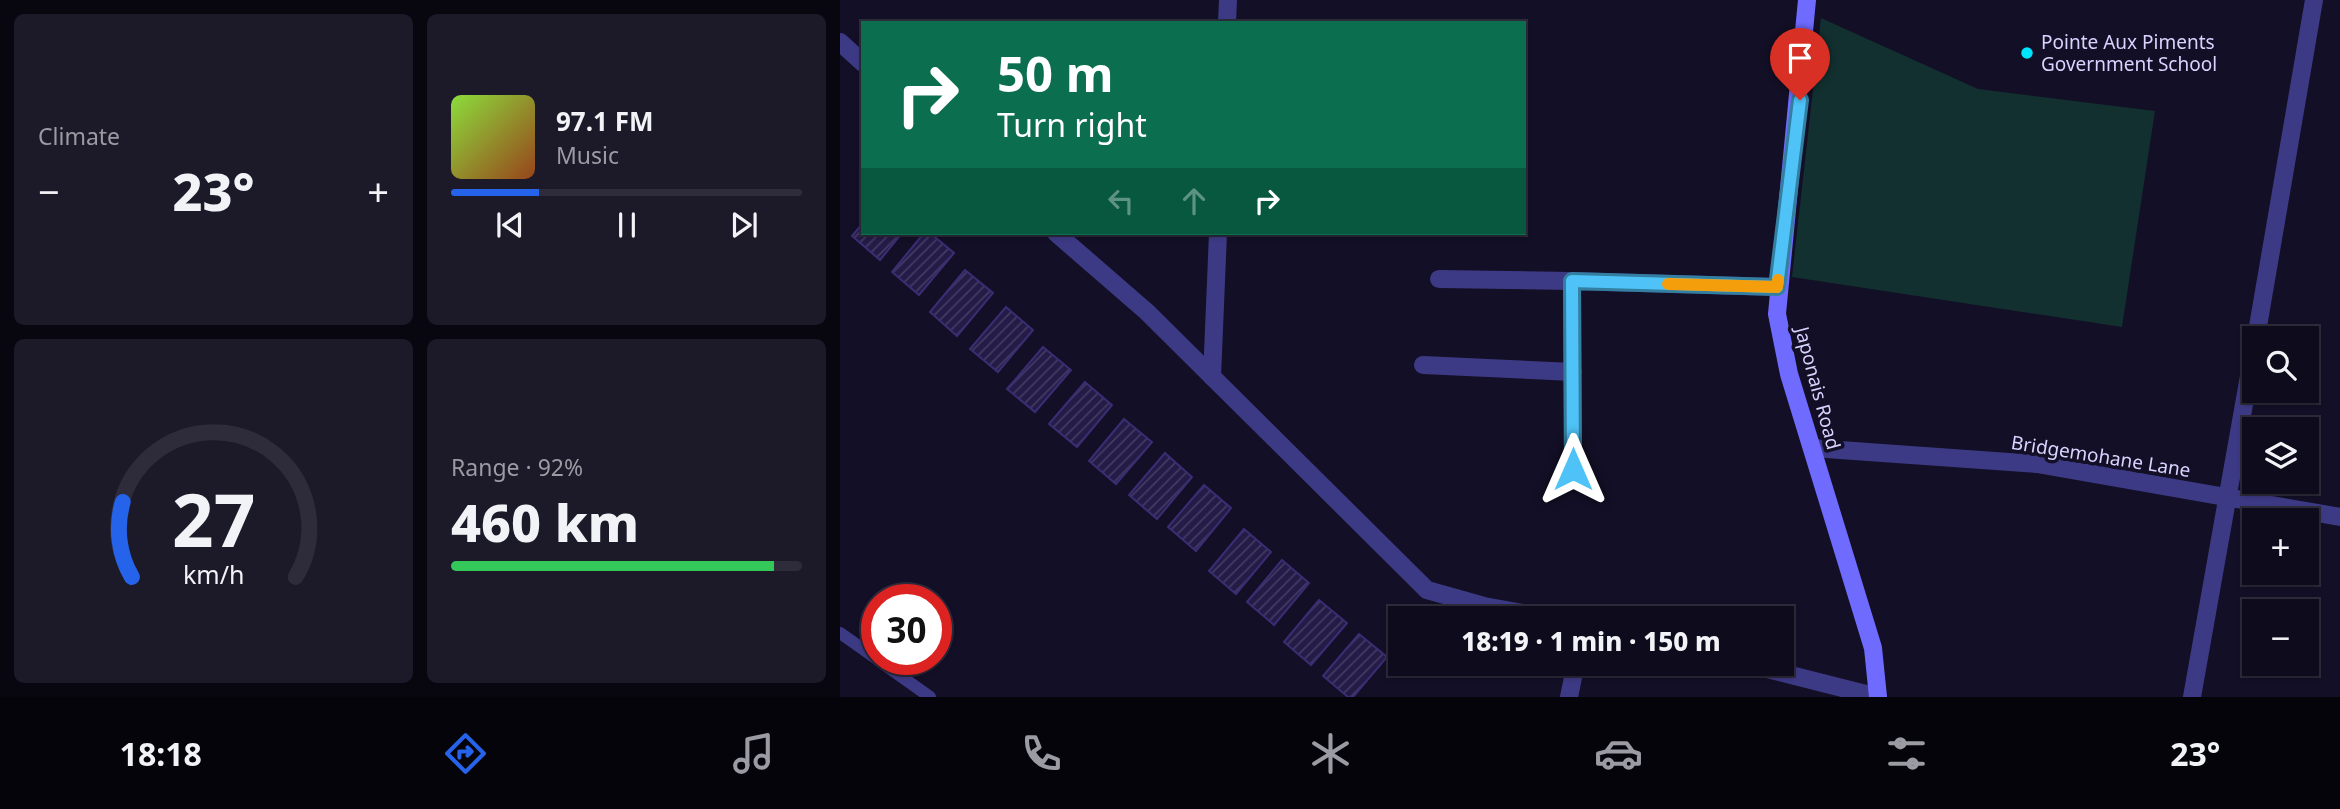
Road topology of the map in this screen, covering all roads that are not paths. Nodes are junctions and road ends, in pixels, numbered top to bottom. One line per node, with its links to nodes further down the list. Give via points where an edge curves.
1 (1228, 0): 4 (street)
2 (1807, 0): 11 (main road, Japonais Road)
3 (2314, 0): 12 (street)
4 (1227, 21)
5 (840, 43): 6 (street)
6 (861, 61)
7 (1058, 235): 15 (street, via 1147,312)
8 (1218, 235): 15 (street)
9 (1440, 278): 10 (street)
10 (1572, 281): 11 (street); 14 (street)
11 (1777, 287): 17 (main road, Japonais Road, via 1776,314 1789,374)
12 (2258, 326)
13 (1423, 365): 14 (street)
14 (1573, 372): 18 (street)
15 (1212, 377): 21 (street, via 1427,590)
16 (2244, 403): 19 (street)
17 (1812, 448): 19 (street, Bridgemohane Lane, via 2038,464); 29 (main road, Japonais Road, via 1873,648)
18 (1573, 469)
19 (2228, 498): 20 (street, Bridgemohane Lane); 30 (street)
20 (2340, 517)
21 (1481, 606)
22 (840, 633): 23 (lane)
23 (861, 648)
24 (899, 675): 27 (lane)
25 (1573, 676): 28 (street)
26 (1794, 676): 29 (street)
27 (930, 697)
28 (1569, 697)
29 (1878, 697)
30 (2192, 697)

